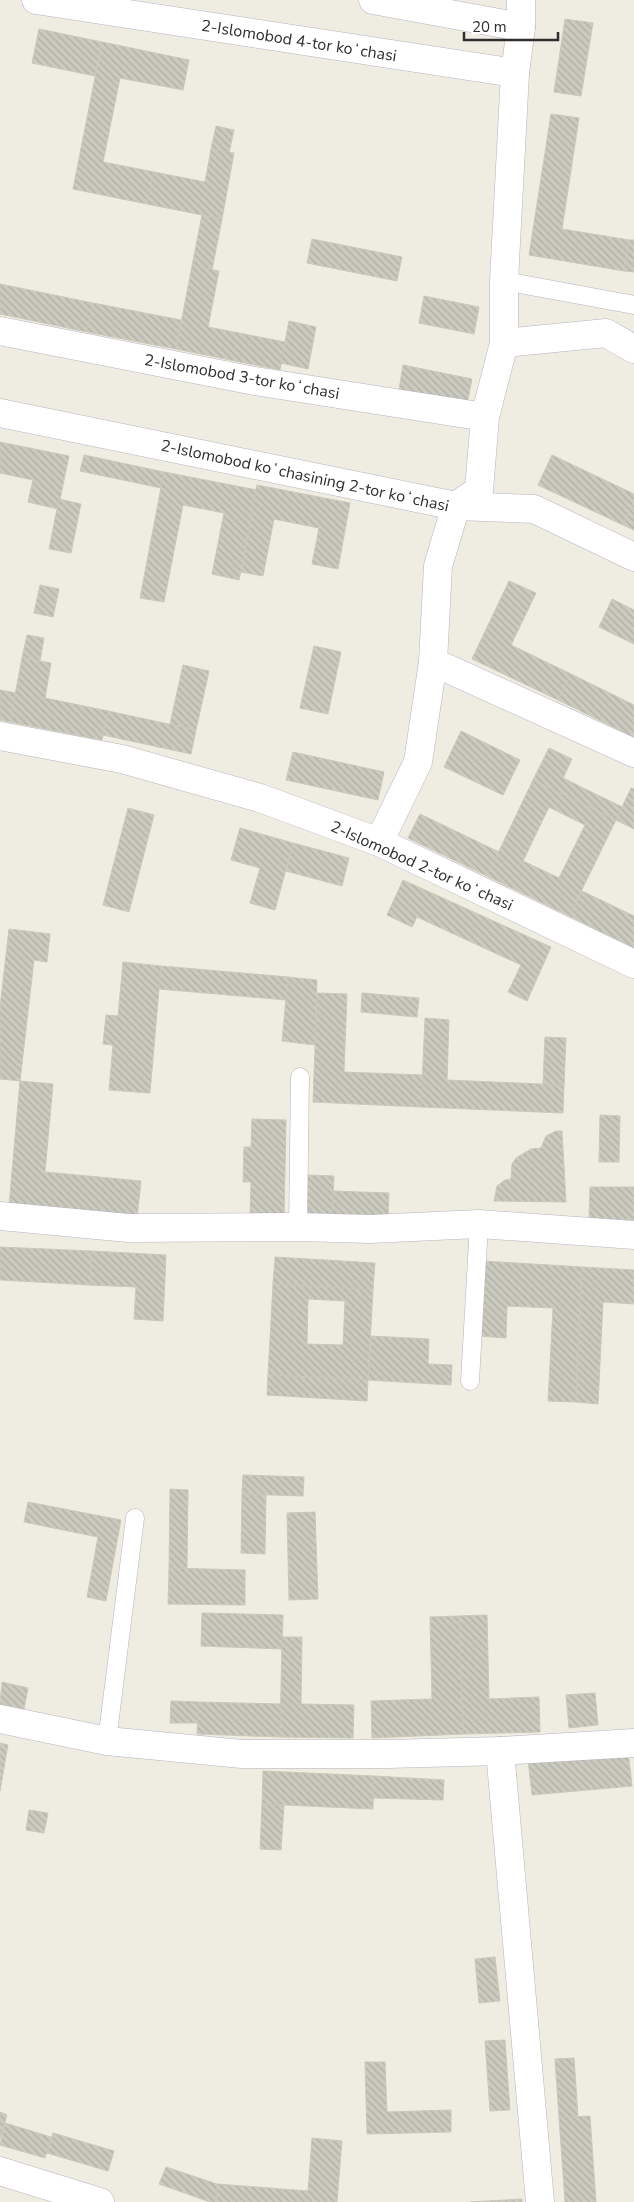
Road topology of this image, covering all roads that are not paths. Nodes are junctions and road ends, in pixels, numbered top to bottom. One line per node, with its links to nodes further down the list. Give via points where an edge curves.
1 (36, 0): 5 (street, 2-Islomobod 4-tor koʻchasi)
2 (373, 0): 4 (street)
3 (521, 0): 4 (street)
4 (521, 27): 5 (street)
5 (515, 73): 6 (street)
6 (504, 282): 7 (lane); 9 (street)
7 (634, 305)
8 (0, 331): 12 (street, 2-Islomobod 3-tor koʻchasi, via 255,381)
9 (504, 343): 10 (street, via 606,333); 12 (street)
10 (634, 349)
11 (0, 412): 13 (street, 2-Islomobod koʻchasining 2-tor koʻchasi)
12 (485, 416): 13 (street, via 479,490)
13 (456, 506): 14 (street, via 534,509); 15 (street, 2-Islomobod koʻchasining 2-tor koʻchasi, via 438,566)
14 (634, 557)
15 (433, 662): 17 (street); 18 (street, 2-Islomobod koʻchasining 2-tor koʻchasi, via 418,762)
16 (0, 736): 18 (street, 2-Islomobod 2-tor koʻchasi, via 122,758 260,798)
17 (634, 753)
18 (379, 842): 19 (street, 2-Islomobod 2-tor koʻchasi)
19 (634, 964)
20 (300, 1077): 23 (lane)
21 (0, 1216): 23 (street, via 128,1228)
22 (479, 1224): 23 (street, via 370,1229); 24 (street); 25 (lane)
23 (298, 1227)
24 (634, 1235)
25 (470, 1381)
26 (135, 1518): 28 (lane)
27 (0, 1719): 28 (street)
28 (106, 1741): 30 (street, via 242,1754)
29 (634, 1742): 30 (street)
30 (500, 1751): 33 (street)
31 (0, 2171): 32 (street)
32 (100, 2202)
33 (540, 2202)

